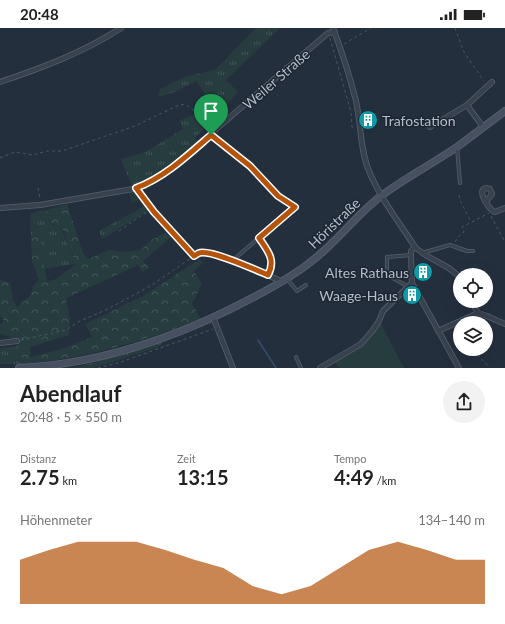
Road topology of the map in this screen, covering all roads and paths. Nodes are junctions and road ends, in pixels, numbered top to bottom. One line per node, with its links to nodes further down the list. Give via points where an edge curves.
1 (121, 28): 7 (street, via 76,53)
2 (371, 28): 6 (path)
3 (455, 28): 9 (path, via 464,52)
4 (334, 30): 5 (street); 6 (street)
5 (328, 33): 14 (path, via 351,112 352,127); 15 (street, Weiler Straße)
6 (340, 46): 22 (street, via 356,102 368,170)
7 (0, 82)
8 (492, 82): 9 (street)
9 (487, 86): 10 (street)
10 (467, 105): 12 (street); 13 (street)
11 (505, 111): 13 (main road, Höristraße)
12 (430, 127)
13 (483, 127): 16 (main road, Höristraße)
14 (355, 130)
15 (211, 135): 17 (path, via 197,113 185,104 135,126 62,151 47,151 33,155 15,152); 20 (street, Weiler Straße, via 165,173); 25 (path, via 250,166 278,196)
16 (457, 146): 18 (lane); 22 (main road, Höristraße)
17 (0, 158)
18 (460, 183)
19 (38, 188): 24 (path)
20 (136, 188): 24 (street, Weiler Straße); 28 (path)
21 (459, 195): 30 (path)
22 (382, 196): 35 (street); 44 (main road, Höristraße, via 326,249)
23 (486, 202): 29 (street)
24 (40, 205): 26 (street, Weiler Straße)
25 (295, 207): 32 (lane)
26 (0, 208)
27 (505, 208): 29 (street)
28 (154, 212): 31 (path, via 145,213); 40 (path)
29 (491, 213): 30 (path); 33 (path)
30 (471, 222): 34 (path, via 462,227 464,232)
31 (120, 231)
32 (259, 238): 41 (lane); 43 (lane, via 272,263)
33 (505, 242)
34 (452, 245): 36 (lane); 38 (lane)
35 (415, 247): 38 (street); 39 (street)
36 (473, 251)
37 (208, 253): 40 (path); 41 (street)
38 (422, 254): 42 (street)
39 (410, 255): 45 (street); 47 (lane, via 387,257 387,275)
40 (194, 256): 54 (path, via 152,285 66,330)
41 (232, 261): 43 (street)
42 (453, 271)
43 (268, 275): 44 (street)
44 (285, 280): 46 (lane, via 298,291); 50 (main road, Höristraße)
45 (412, 283): 47 (street); 53 (street)
46 (306, 286)
47 (407, 286): 62 (street, via 383,311 380,321 361,344)
48 (475, 308): 49 (street)
49 (478, 313): 51 (street); 53 (street)
50 (213, 317): 52 (street); 58 (main road, Höristraße, via 170,335 103,355 67,363)
51 (505, 324)
52 (218, 327): 59 (path); 60 (street)
53 (438, 331): 63 (street)
54 (16, 341): 55 (street)
55 (0, 343)
56 (479, 356): 64 (path)
57 (296, 357): 61 (lane)
58 (19, 368)
59 (98, 368)
60 (233, 368)
61 (301, 368)
62 (320, 368)
63 (459, 368)
64 (490, 368)

